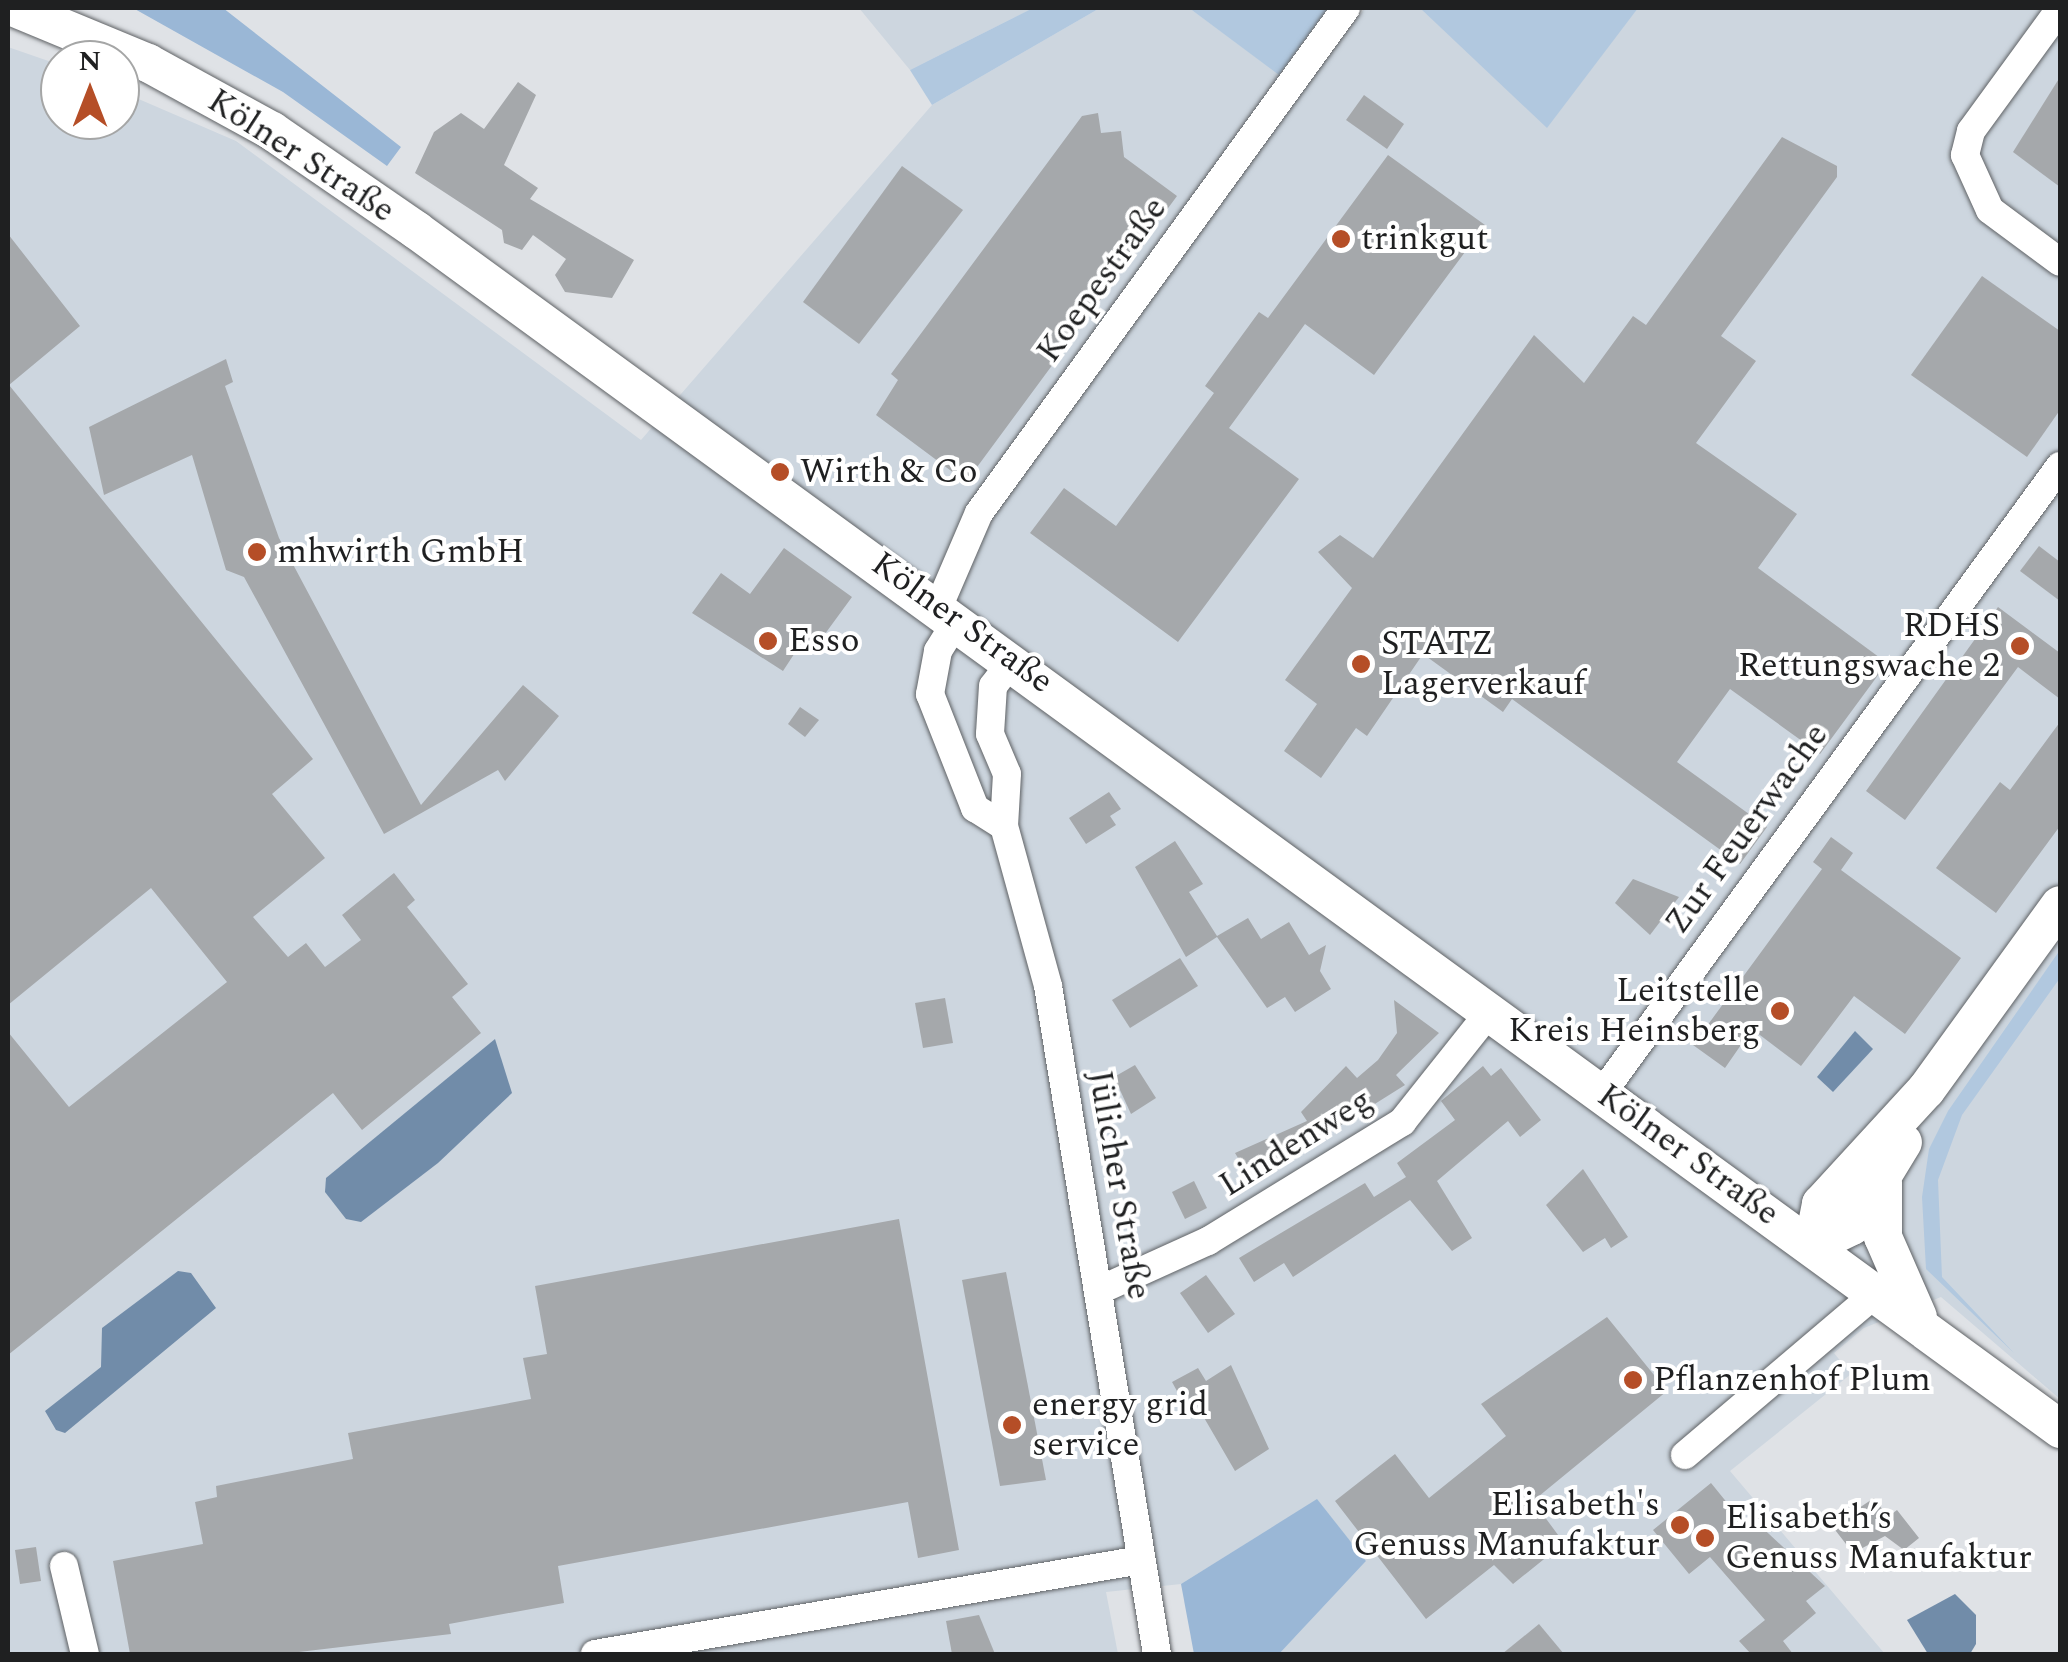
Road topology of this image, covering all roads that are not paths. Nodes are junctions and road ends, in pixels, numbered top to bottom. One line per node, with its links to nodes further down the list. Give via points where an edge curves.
1 (15, 8): 4 (main road, Kölner Straße)
2 (1346, 8): 7 (street, Koepestraße, via 979,513)
3 (2060, 9): 5 (street, via 1971,131 1968,166 1990,210)
4 (74, 18): 7 (main road, Kölner Straße, via 272,131)
5 (2060, 262)
6 (2060, 466): 13 (street, Zur Feuerwache)
7 (947, 615): 8 (main road, Kölner Straße); 9 (street, via 930,694 975,808)
8 (1012, 661): 9 (street, Jülicher Straße, via 988,706 1007,774); 11 (main road, Kölner Straße)
9 (1004, 826): 16 (street, Jülicher Straße, via 1048,986)
10 (2060, 904): 12 (main road)
11 (1492, 1010): 13 (main road, Kölner Straße); 16 (street, Lindenweg, via 1402,1122 1208,1241)
12 (1926, 1090): 14 (main road); 15 (main road, via 1821,1204)
13 (1602, 1092): 15 (main road, Kölner Straße)
14 (1884, 1182): 15 (main road, via 1852,1226); 18 (main road, via 1883,1237)
15 (1813, 1245): 17 (main road, Kölner Straße)
16 (1100, 1290): 21 (street, Jülicher Straße)
17 (1877, 1292): 18 (main road, Kölner Straße); 20 (street)
18 (1924, 1328): 19 (main road, Kölner Straße)
19 (2060, 1429)
20 (1684, 1455)
21 (1141, 1560): 24 (street); 25 (street, Jülicher Straße)
22 (64, 1566): 23 (street)
23 (85, 1654)
24 (595, 1654)
25 (1158, 1654)

